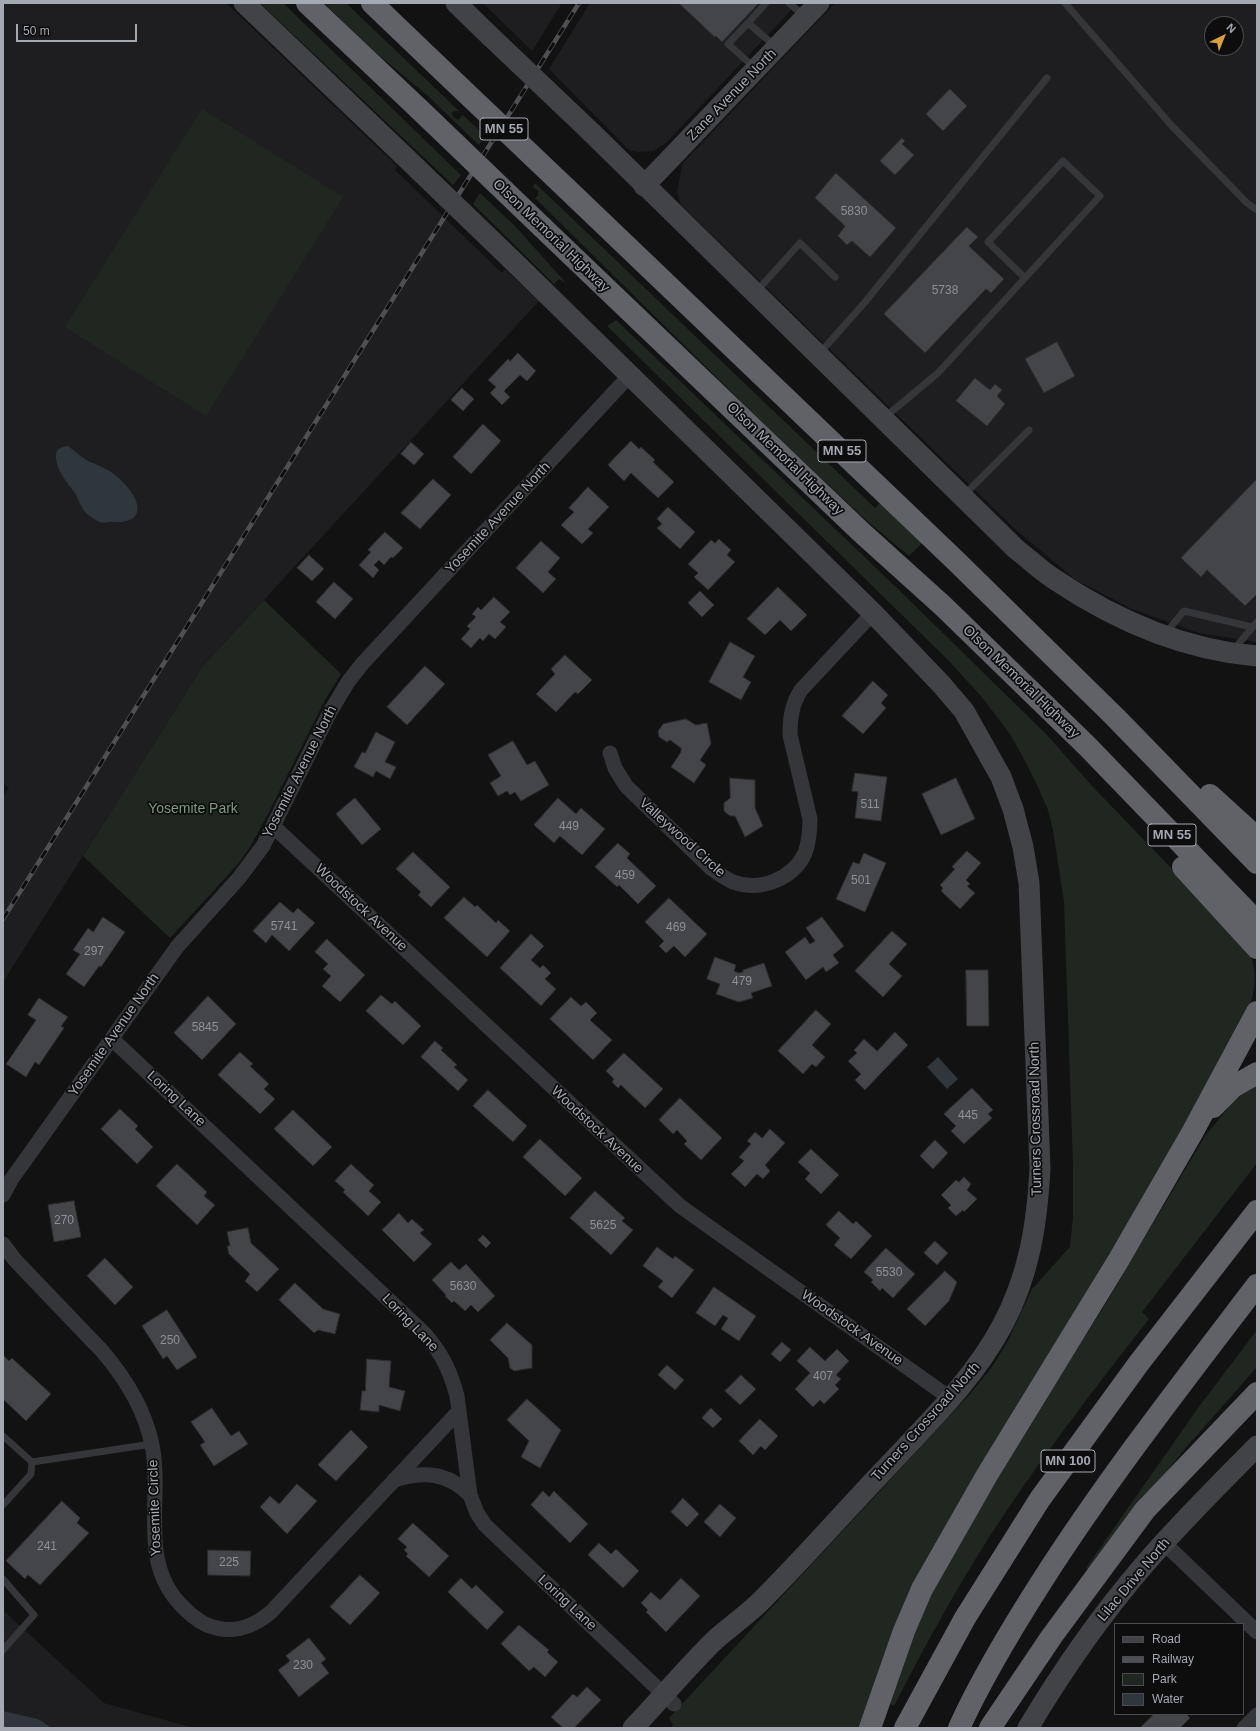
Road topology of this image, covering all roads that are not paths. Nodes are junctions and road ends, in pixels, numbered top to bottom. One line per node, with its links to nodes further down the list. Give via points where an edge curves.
1 (244, 3): 19 (street, Turners Crossroad North, bridge)
2 (307, 3): 29 (highway, Olson Memorial Highway / MN 55, bridge)
3 (372, 3): 28 (highway, MN 55, bridge, via 957,562)
4 (456, 3): 13 (street, bridge)
5 (766, 3): 9 (lane)
6 (789, 3): 8 (lane)
7 (1065, 3): 14 (lane, via 1172,126 1247,203)
8 (812, 10): 10 (street, Zane Avenue North)
9 (748, 23): 10 (lane); 11 (lane, via 728,44)
10 (777, 48): 11 (street, Zane Avenue North)
11 (756, 70): 13 (street, Zane Avenue North)
12 (1047, 78): 18 (lane)
13 (644, 186): 17 (street)
14 (1257, 210)
15 (836, 277): 17 (lane, via 800,243)
16 (1025, 278): 16 (lane, via 1100,196 1063,161 988,242); 20 (lane, via 938,373)
17 (754, 294): 18 (street)
18 (818, 356): 20 (street)
19 (630, 375): 23 (street, Turners Crossroad North); 31 (street, Yosemite Avenue North, via 362,664 330,712)
20 (883, 418): 22 (street)
21 (1029, 430): 22 (lane)
22 (963, 496): 25 (street, via 1016,549 1054,579 1096,605)
23 (873, 613): 30 (street, Valleywood Circle, via 801,690 795,700 790,735 810,819 810,831 804,853 790,872 781,878 771,883 748,886 734,882 712,869 626,786 615,768); 45 (street, Turners Crossroad North, via 964,711 983,743 1001,777 1013,809 1030,883 1040,1168 1036,1223 1025,1269 1002,1326 985,1356)
24 (1255, 625): 25 (lane, via 1184,611); 26 (lane)
25 (1164, 636): 26 (street)
26 (1230, 654): 27 (street)
27 (1257, 656)
28 (1115, 717): 32 (highway, via 1223,806); 33 (highway, MN 55)
29 (1088, 747): 34 (highway, Olson Memorial Highway / MN 55); 35 (highway, via 1172,855)
30 (610, 753)
31 (274, 826): 37 (street, Yosemite Avenue North, via 246,869 177,947); 45 (street, Woodstock Avenue, via 680,1206)
32 (1257, 838)
33 (1257, 863)
34 (1257, 922)
35 (1257, 948)
36 (1257, 1012): 39 (highway)
37 (112, 1039): 40 (street, Yosemite Avenue North, via 11,1180); 46 (street, Loring Lane, via 425,1334 447,1366 457,1396)
38 (1257, 1073): 39 (highway, via 1217,1102)
39 (1192, 1133): 62 (highway, via 1118,1261 987,1475 922,1589 904,1631)
40 (3, 1195)
41 (1257, 1211): 63 (highway, MN 100, via 1139,1363 1040,1499 965,1618)
42 (3, 1244): 48 (street, Yosemite Circle, via 113,1364 139,1408)
43 (1257, 1285): 64 (highway, MN 100, via 1073,1533 1017,1621)
44 (1257, 1393): 65 (highway, via 1145,1510 1052,1636)
45 (950, 1398): 58 (street, Turners Crossroad North, via 762,1600 716,1640)
46 (458, 1412): 51 (street, Yosemite Circle); 52 (street, Loring Lane)
47 (3, 1436): 50 (lane)
48 (152, 1444): 50 (lane); 51 (street, Yosemite Circle, via 155,1469 155,1549 161,1576 175,1600 198,1621 227,1630 240,1630 251,1626 271,1612)
49 (1257, 1446): 54 (street, Lilac Drive North)
50 (32, 1462): 53 (lane, via 32,1474)
51 (394, 1480): 52 (street, via 426,1473 462,1487)
52 (470, 1495): 58 (street, Loring Lane, via 477,1513 495,1536)
53 (3, 1505)
54 (1164, 1543): 56 (street); 66 (street, Lilac Drive North, via 1087,1637)
55 (3, 1580): 57 (lane, via 34,1615)
56 (1257, 1632)
57 (3, 1650)
58 (669, 1700): 60 (street, Turners Crossroad North); 61 (street, Turners Crossroad North)
59 (1257, 1715): 67 (street)
60 (633, 1728)
61 (652, 1728)
62 (870, 1728)
63 (905, 1728)
64 (959, 1728)
65 (990, 1728)
66 (1028, 1728)
67 (1244, 1728)

